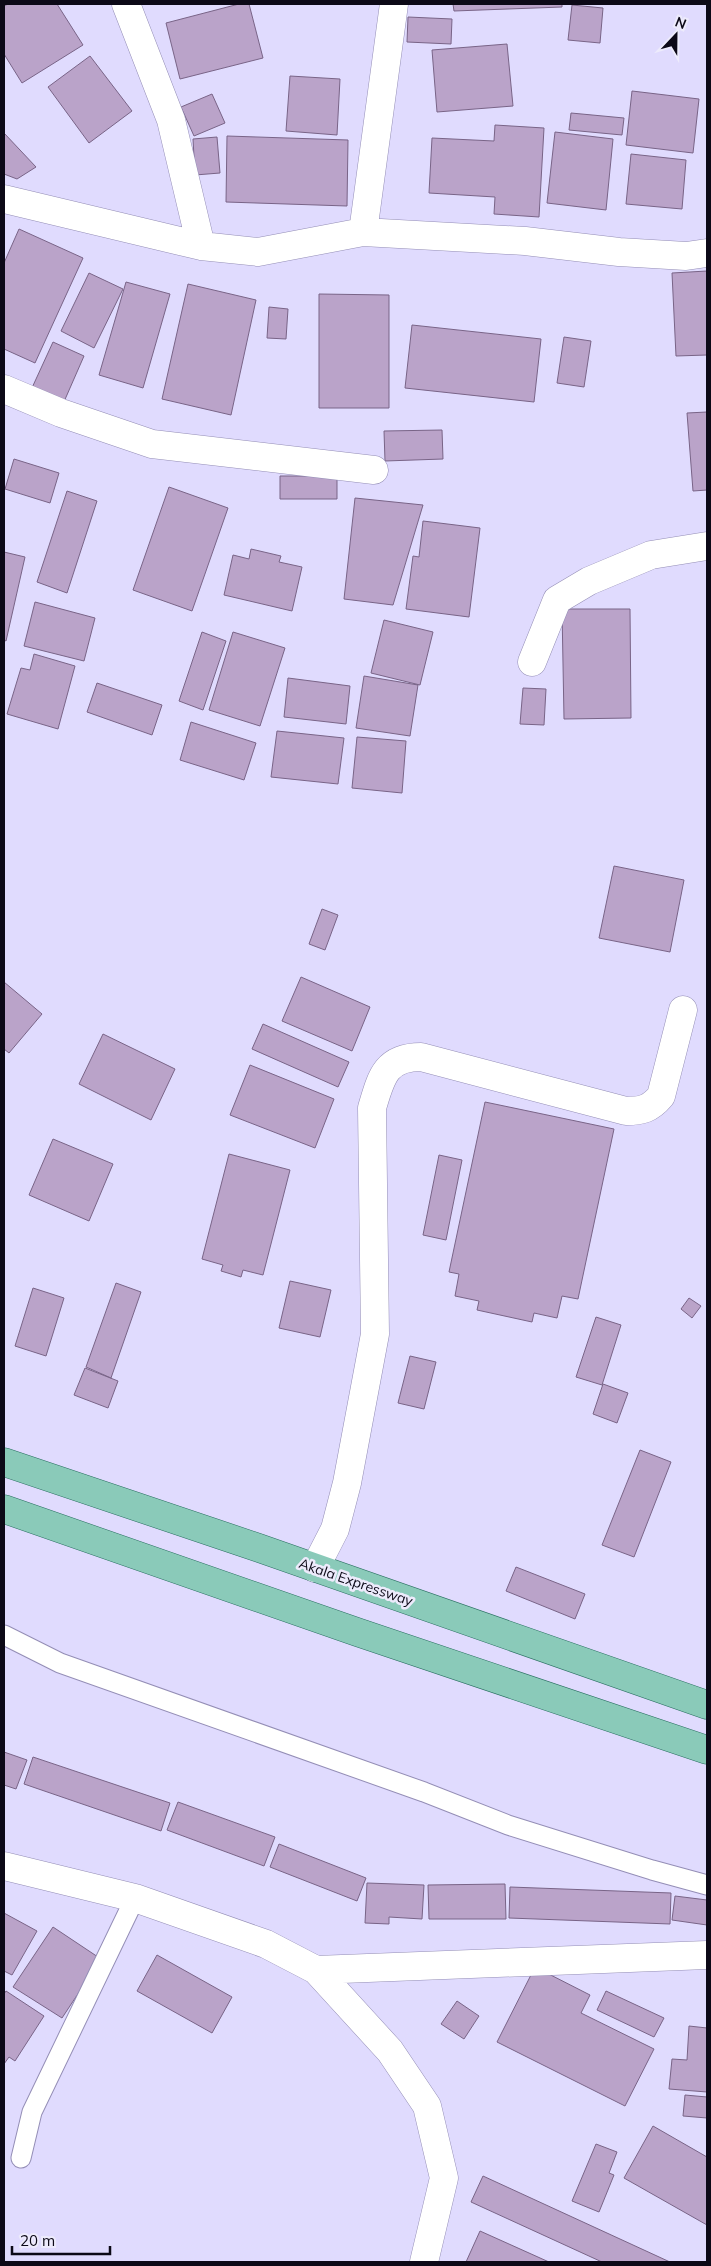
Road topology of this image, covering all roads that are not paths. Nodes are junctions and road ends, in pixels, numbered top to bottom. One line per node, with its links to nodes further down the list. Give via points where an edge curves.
1 (126, 4): 5 (street, via 171,120)
2 (394, 4): 4 (street)
3 (4, 199): 5 (street)
4 (363, 232): 5 (street, via 258,252); 6 (street, via 525,241 676,255)
5 (201, 246)
6 (707, 253)
7 (4, 389): 8 (street, via 61,413 152,444)
8 (374, 470)
9 (707, 546): 10 (street, via 651,554 589,581 557,600)
10 (532, 662)
11 (683, 1010): 14 (street, via 661,1096 652,1107 640,1112 626,1112 421,1057 407,1057 395,1062 386,1072 372,1108 374,1334 347,1483 335,1529)
12 (4, 1462): 14 (main road, Akala Expressway)
13 (4, 1509): 17 (main road, via 340,1627)
14 (315, 1568): 16 (main road, Akala Expressway)
15 (4, 1635): 19 (lane, via 60,1663 508,1825)
16 (707, 1705)
17 (707, 1750)
18 (4, 1866): 20 (street)
19 (707, 1885)
20 (135, 1898): 22 (street, via 266,1944); 23 (lane, via 32,2112)
21 (707, 1955): 22 (street)
22 (316, 1970): 24 (street, via 390,2052 428,2106 444,2178)
23 (21, 2158)
24 (424, 2262)

